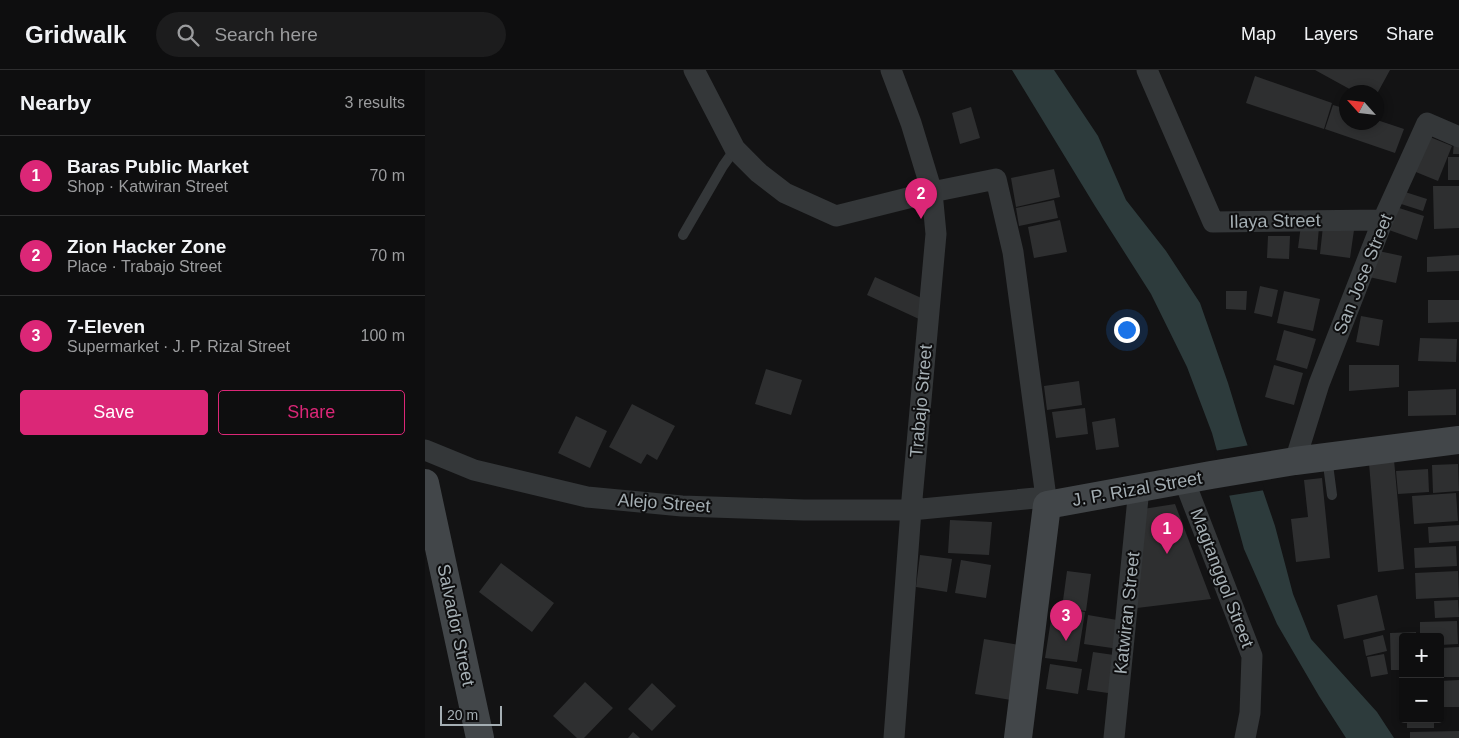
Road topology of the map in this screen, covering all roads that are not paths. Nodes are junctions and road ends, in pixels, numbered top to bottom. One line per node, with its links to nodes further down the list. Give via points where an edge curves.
1 (694, 70): 5 (street)
2 (891, 70): 6 (street, Trabajo Street)
3 (1147, 70): 7 (street, Ilaya Street, via 1213,222)
4 (1459, 137): 7 (street, San Jose Street, via 1427,123)
5 (735, 150): 6 (street, via 785,193 836,216); 8 (lane)
6 (932, 192): 17 (street, via 996,179 1013,252); 18 (street, Trabajo Street, via 936,234)
7 (1383, 220): 12 (street, San Jose Street)
8 (683, 234)
9 (1459, 440): 11 (main road, J. P. Rizal Street)
10 (425, 450): 18 (street, Alejo Street, via 474,470 587,497 681,506)
11 (1327, 457): 12 (main road, J. P. Rizal Street); 16 (lane)
12 (1286, 463): 13 (main road, J. P. Rizal Street)
13 (1184, 480): 15 (main road, J. P. Rizal Street); 23 (street, Magtanggol Street, via 1252,656 1250,713)
14 (425, 483): 19 (main road, Salvador Street)
15 (1139, 488): 17 (main road, J. P. Rizal Street); 22 (street, Katwiran Street)
16 (1332, 496)
17 (1046, 501): 18 (street, Alejo Street); 21 (main road, J. P. Rizal Street)
18 (911, 510): 20 (street, Trabajo Street)
19 (481, 738)
20 (894, 738)
21 (1018, 738)
22 (1114, 738)
23 (1245, 738)

